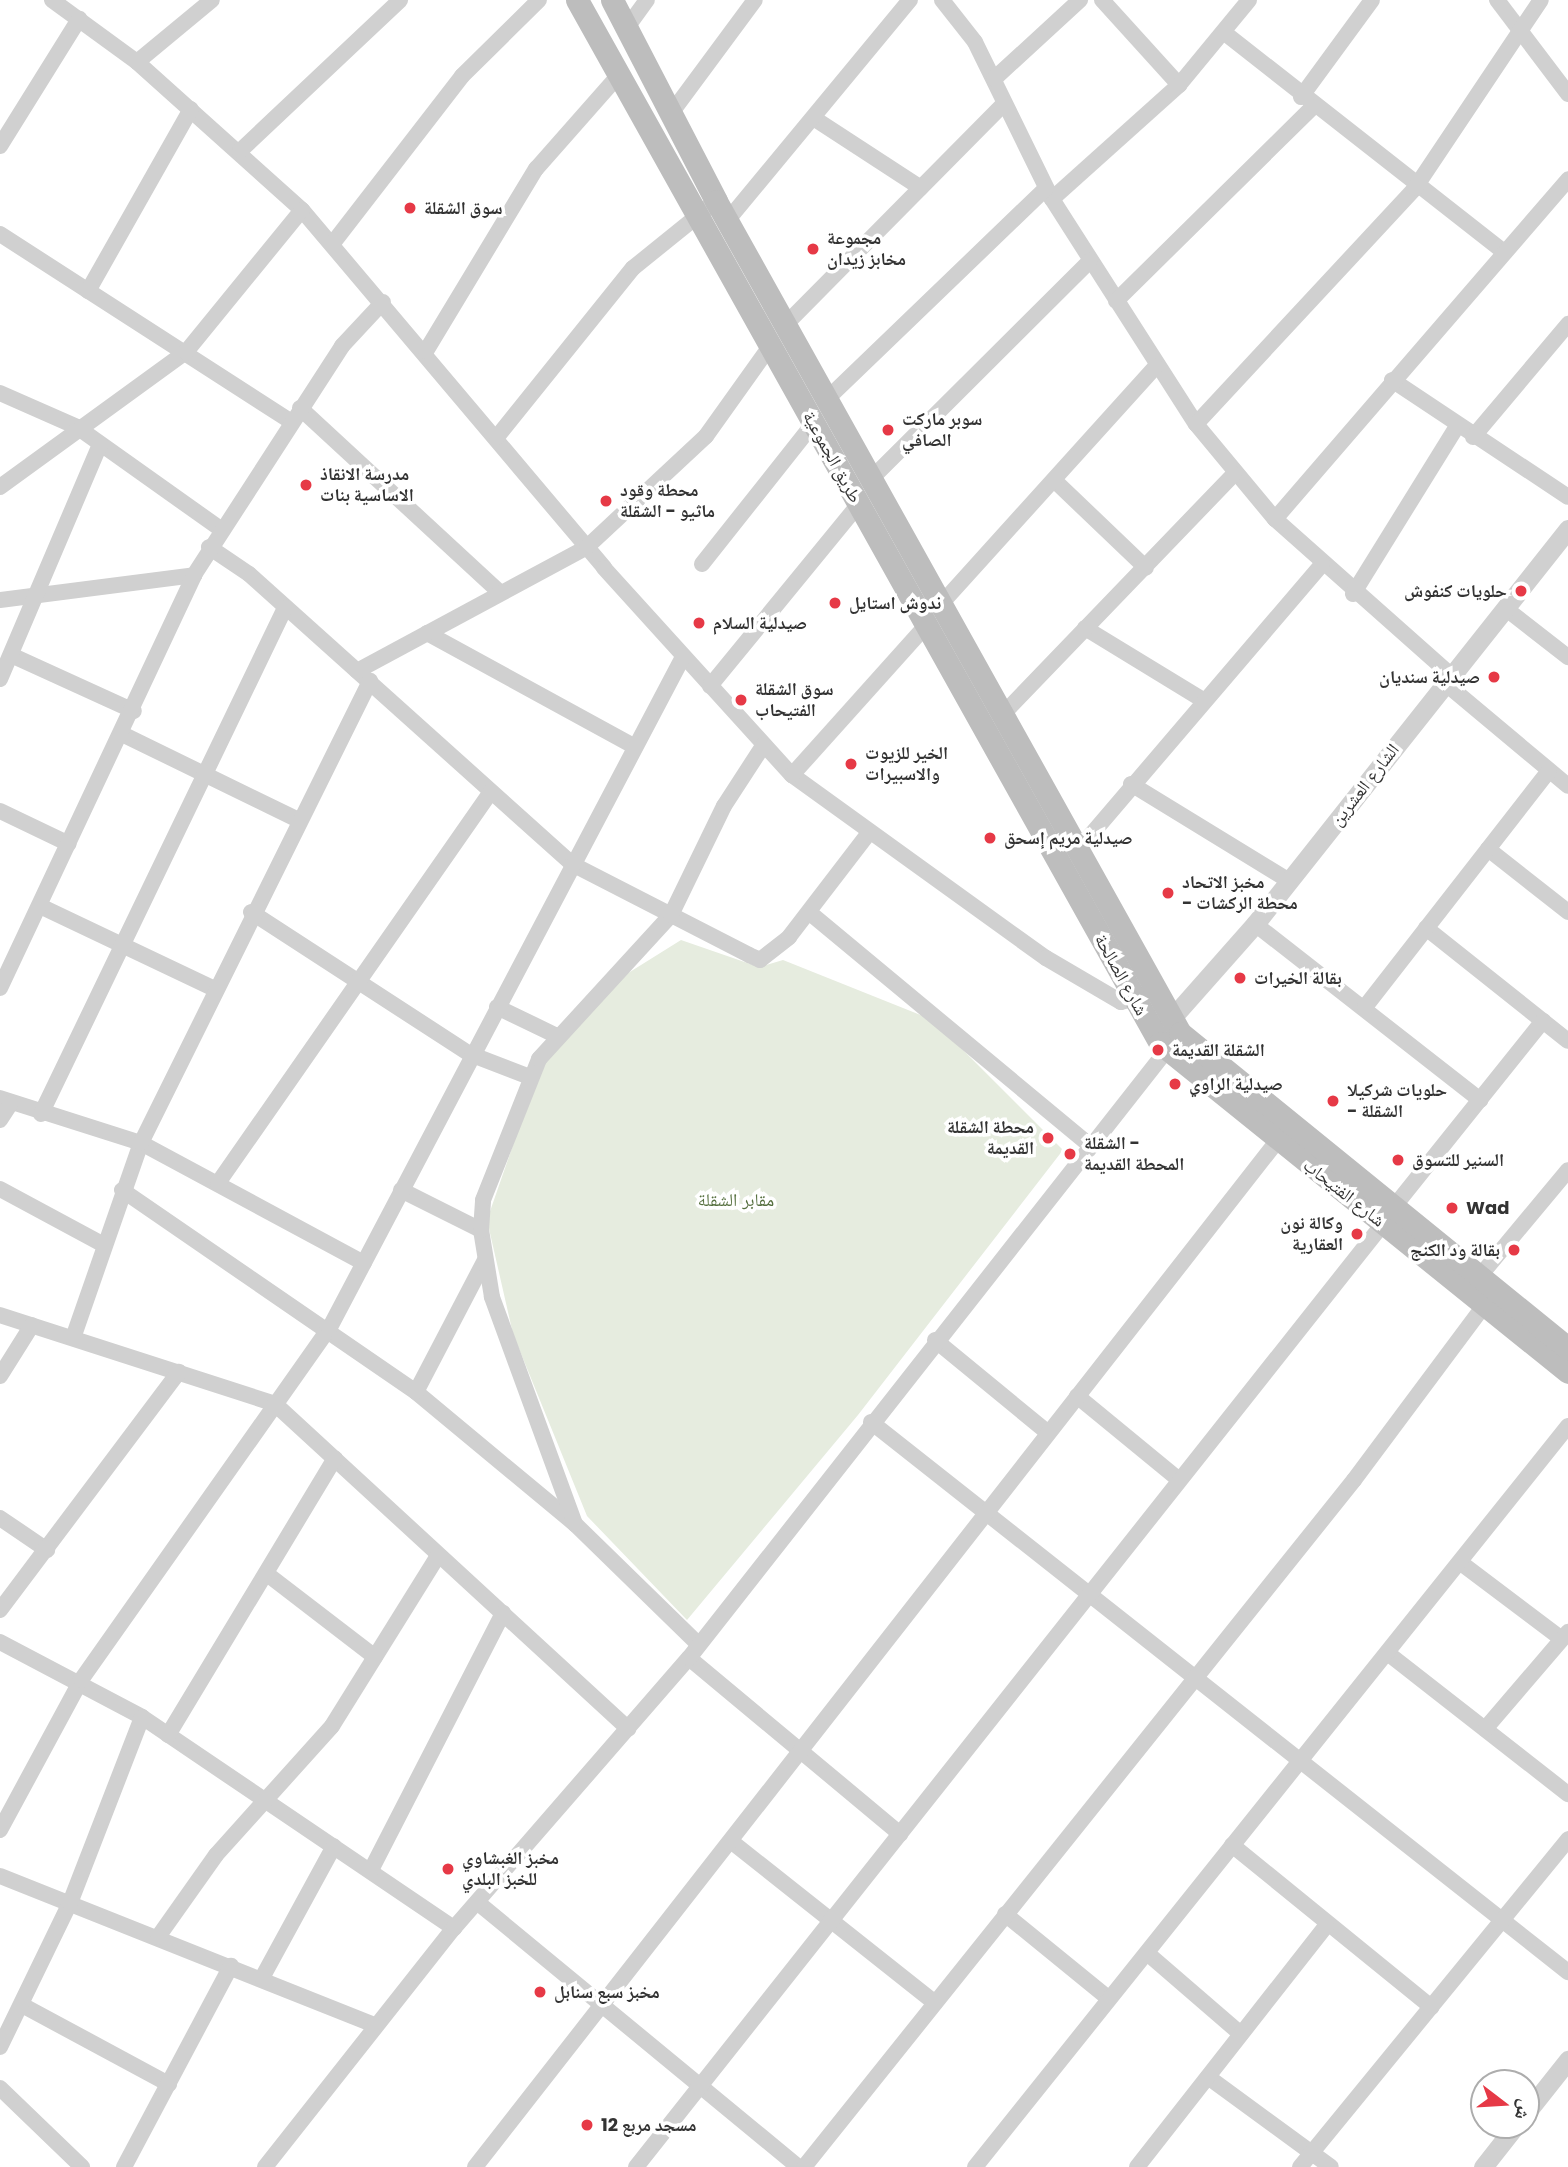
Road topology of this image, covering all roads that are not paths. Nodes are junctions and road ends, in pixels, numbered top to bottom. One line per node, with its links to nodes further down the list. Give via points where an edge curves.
1 (52, 0): 19 (street)
2 (212, 0): 23 (street)
3 (400, 0): 34 (street)
4 (539, 0): 42 (street, via 462,76)
5 (577, 0): 24 (main road, طريق الجموعية)
6 (612, 0): 20 (main road, طريق الجموعية)
7 (646, 0): 20 (street)
8 (755, 0): 31 (street)
9 (910, 0): 32 (street)
10 (942, 0): 25 (street)
11 (1080, 0): 25 (street)
12 (1102, 0): 18 (street)
13 (1125, 0): 18 (street)
14 (1249, 0): 22 (street)
15 (1372, 0): 28 (street)
16 (1497, 0): 21 (street)
17 (1541, 0): 21 (street)
18 (1117, 17): 26 (street)
19 (79, 19): 23 (street); 33 (street)
20 (628, 26): 31 (main road, طريق الجموعية)
21 (1522, 29): 27 (street); 37 (street)
22 (1226, 34): 26 (street); 28 (street)
23 (137, 62): 30 (street)
24 (618, 76): 40 (main road, طريق الجموعية); 51 (street, via 536,169)
25 (994, 79): 29 (street)
26 (1179, 85): 38 (street)
27 (1568, 94)
28 (1307, 102): 37 (street); 46 (street)
29 (1003, 104): 36 (street); 38 (street)
30 (191, 109): 34 (street); 45 (street)
31 (672, 112): 40 (main road, طريق الجموعية)
32 (815, 119): 36 (street); 40 (street)
33 (0, 146)
34 (240, 151): 39 (street)
35 (1568, 179): 43 (street)
36 (921, 188): 48 (street)
37 (1415, 188): 43 (street); 59 (street)
38 (1049, 193): 44 (street); 56 (street)
39 (302, 210): 42 (street); 52 (street)
40 (714, 212): 48 (main road, طريق الجموعية); 50 (main road, طريق الجموعية); 62 (street, via 612,291)
41 (0, 234): 45 (street)
42 (333, 243): 47 (street)
43 (1504, 252): 54 (street)
44 (1090, 261): 46 (street); 66 (street)
45 (88, 291): 52 (street)
46 (1116, 301): 53 (street)
47 (383, 302): 51 (street); 57 (street, via 354,330)
48 (786, 324): 56 (main road, طريق الجموعية)
49 (1568, 324): 63 (street)
50 (771, 345): 58 (main road, طريق الجموعية); 75 (street, via 706,436)
51 (426, 351): 62 (street)
52 (186, 352): 57 (street); 61 (street)
53 (1156, 366): 59 (street); 67 (street)
54 (1392, 380): 60 (street); 71 (street)
55 (0, 393): 61 (street)
56 (827, 398): 66 (main road, طريق الجموعية)
57 (295, 414): 72 (street); 80 (street)
58 (813, 424): 70 (main road, طريق الجموعية); 76 (street)
59 (1196, 424): 65 (street)
60 (1457, 426): 63 (street); 81 (street)
61 (77, 427): 64 (street); 68 (street)
62 (497, 437): 75 (street)
63 (1474, 437): 69 (street)
64 (100, 444): 72 (street); 82 (street)
65 (1234, 474): 71 (street); 78 (street)
66 (872, 478): 84 (main road, طريق الجموعية)
67 (1054, 480): 78 (street); 84 (street)
68 (0, 487)
69 (1568, 498)
70 (858, 505): 87 (main road, طريق الجموعية); 96 (street)
71 (1275, 519): 77 (street)
72 (219, 528): 74 (street)
73 (1568, 529): 86 (street, الشارع العشرين)
74 (209, 547): 79 (street); 85 (street)
75 (587, 547): 80 (street); 91 (street)
76 (702, 564)
77 (1322, 564): 81 (street); 97 (street)
78 (1146, 568): 88 (street)
79 (194, 575): 82 (street); 98 (street)
80 (498, 592): 89 (street)
81 (1353, 594): 95 (street)
82 (38, 596): 83 (street); 90 (street)
83 (0, 600)
84 (942, 603): 99 (main road, طريق الجموعية)
85 (285, 608): 93 (street); 104 (street)
86 (1505, 608): 92 (street); 95 (street, الشارع العشرين)
87 (925, 627): 105 (street); 122 (main road, طريق الجموعية)
88 (1085, 628): 97 (street); 99 (street)
89 (427, 634): 93 (street); 102 (street)
90 (11, 655): 94 (street); 98 (street)
91 (683, 657): 96 (street); 102 (street)
92 (1568, 657)
93 (363, 676): 108 (street); 110 (street)
94 (0, 679)
95 (1448, 680): 103 (street); 116 (street, الشارع العشرين)
96 (710, 686): 101 (street)
97 (1203, 700): 106 (street)
98 (134, 710): 100 (street)
99 (1005, 712): 114 (main road, طريق الجموعية)
100 (122, 734): 104 (street); 112 (street)
101 (763, 746): 105 (street); 123 (street, via 724,806)
102 (635, 747): 115 (street)
103 (1549, 771): 107 (street); 113 (street)
104 (207, 774): 110 (street); 126 (street)
105 (792, 775): 111 (street)
106 (1132, 784): 114 (street); 116 (street)
107 (1568, 786)
108 (491, 792): 115 (street); 127 (street)
109 (0, 811): 112 (street)
110 (296, 819): 119 (street)
111 (868, 834): 121 (street); 130 (street, via 1046,958 1121,1002)
112 (69, 844): 118 (street)
113 (1488, 849): 120 (street); 125 (street)
114 (1078, 850): 117 (main road, طريق الجموعية)
115 (572, 864): 123 (street); 131 (street)
116 (1289, 881): 124 (street, الشارع العشرين)
117 (1106, 901): 130 (main road, شارع الصالحة)
118 (40, 906): 126 (street); 128 (street)
119 (251, 912): 127 (street); 129 (street)
120 (1568, 912)
121 (810, 913): 123 (street, via 760,960); 145 (street)
122 (1086, 914): 130 (main road, شارع الصالحة)
123 (671, 915): 134 (street)
124 (1255, 924): 132 (street); 135 (street, الشارع العشرين)
125 (1426, 928): 132 (street); 133 (street)
126 (122, 947): 129 (street); 141 (street)
127 (356, 981): 137 (street); 147 (street)
128 (0, 988)
129 (213, 988): 144 (street)
130 (1145, 995): 135 (main road, شارع الصالحة)
131 (497, 1007): 134 (street); 137 (street)
132 (1365, 1007): 140 (street)
133 (1543, 1021): 136 (street); 140 (street)
134 (555, 1035): 138 (street)
135 (1168, 1035): 143 (main road, شارع الفتيحاب); 145 (street); 151 (main road, شارع الفتيحاب)
136 (1568, 1041)
137 (470, 1054): 138 (street); 150 (street)
138 (530, 1077): 152 (street, via 495,1166)
139 (6, 1100): 141 (street); 142 (street)
140 (1480, 1100): 151 (street)
141 (41, 1114): 144 (street)
142 (0, 1120)
143 (1278, 1140): 151 (main road, شارع الفتيحاب); 168 (street)
144 (141, 1143): 147 (street); 149 (street)
145 (1089, 1145): 162 (street)
146 (1567, 1174): 156 (street)
147 (218, 1184): 155 (street)
148 (0, 1189): 153 (street)
149 (122, 1190): 153 (street); 160 (street)
150 (401, 1190): 152 (street); 155 (street)
151 (1388, 1216): 156 (main road, شارع الفتيحاب); 157 (main road, شارع الفتيحاب); 174 (street)
152 (481, 1230): 154 (street)
153 (102, 1244): 161 (street)
154 (485, 1260): 167 (street); 177 (street, via 530,1412)
155 (364, 1263): 160 (street)
156 (1479, 1277): 163 (main road, شارع الفتيحاب)
157 (1485, 1304): 165 (main road, شارع الفتيحاب); 190 (street)
158 (0, 1315): 159 (street)
159 (32, 1325): 161 (street); 166 (street)
160 (329, 1329): 167 (street); 169 (street)
161 (73, 1338): 164 (street)
162 (935, 1340): 170 (street); 172 (street)
163 (1568, 1348)
164 (179, 1372): 169 (street); 178 (street)
165 (1568, 1372)
166 (0, 1376)
167 (416, 1392): 177 (street)
168 (1077, 1396): 172 (street); 174 (street)
169 (275, 1404): 173 (street); 191 (street)
170 (872, 1422): 175 (street); 187 (street)
171 (1568, 1426): 180 (street)
172 (1047, 1432): 175 (street)
173 (335, 1458): 179 (street); 181 (street)
174 (1177, 1478): 182 (street)
175 (985, 1511): 182 (street); 196 (street)
176 (0, 1518): 178 (street)
177 (575, 1524): 187 (street)
178 (47, 1550): 183 (street)
179 (438, 1556): 184 (street); 189 (street)
180 (1461, 1563): 185 (street); 188 (street)
181 (267, 1574): 189 (street); 195 (street)
182 (1086, 1592): 190 (street); 201 (street)
183 (0, 1610)
184 (503, 1613): 194 (street); 206 (street)
185 (1565, 1635): 193 (street)
186 (0, 1642): 191 (street)
187 (694, 1652): 194 (street); 196 (street)
188 (1390, 1655): 193 (street); 197 (street)
189 (376, 1657): 199 (street, via 332,1726)
190 (1196, 1677): 197 (street); 210 (street)
191 (81, 1681): 192 (street); 200 (street)
192 (142, 1717): 195 (street); 209 (street)
193 (1485, 1728): 198 (street)
194 (628, 1729): 208 (street)
195 (169, 1735): 199 (street)
196 (802, 1752): 201 (street); 203 (street)
197 (1304, 1761): 204 (street); 212 (street)
198 (1568, 1794)
199 (269, 1804): 205 (street); 215 (street, via 216,1855)
200 (0, 1830)
201 (900, 1834): 211 (street)
202 (1568, 1839): 212 (street)
203 (732, 1842): 211 (street); 224 (street)
204 (1233, 1845): 213 (street); 216 (street)
205 (334, 1846): 206 (street); 219 (street)
206 (371, 1871): 214 (street)
207 (0, 1876): 209 (street)
208 (477, 1902): 214 (street); 224 (street)
209 (70, 1903): 215 (street); 222 (street)
210 (1005, 1914): 220 (street); 221 (street)
211 (832, 1917): 221 (street); 232 (street)
212 (1504, 1918): 218 (street); 223 (street)
213 (1326, 1926): 223 (street); 226 (street)
214 (454, 1928): 225 (street)
215 (158, 1937): 217 (street)
216 (1147, 1953): 220 (street); 226 (street)
217 (231, 1966): 219 (street); 230 (street)
218 (1568, 1972)
219 (262, 1978): 225 (street)
220 (1108, 1998): 243 (street)
221 (935, 2003): 242 (street)
222 (22, 2005): 227 (street); 230 (street)
223 (1431, 2007): 235 (street)
224 (604, 2008): 232 (street); 239 (street)
225 (375, 2025): 236 (street)
226 (1241, 2034): 229 (street)
227 (0, 2047)
228 (1568, 2060): 233 (street)
229 (1208, 2077): 235 (street); 244 (street)
230 (169, 2084): 238 (street)
231 (0, 2088): 237 (street)
232 (699, 2089): 240 (street); 241 (street)
233 (1540, 2095)
234 (1505, 2139): 247 (street)
235 (1312, 2151): 245 (street); 246 (street)
236 (266, 2166)
237 (82, 2167)
238 (124, 2167)
239 (475, 2167)
240 (636, 2167)
241 (798, 2167)
242 (804, 2167)
243 (975, 2167)
244 (1137, 2167)
245 (1300, 2167)
246 (1331, 2167)
247 (1483, 2167)

